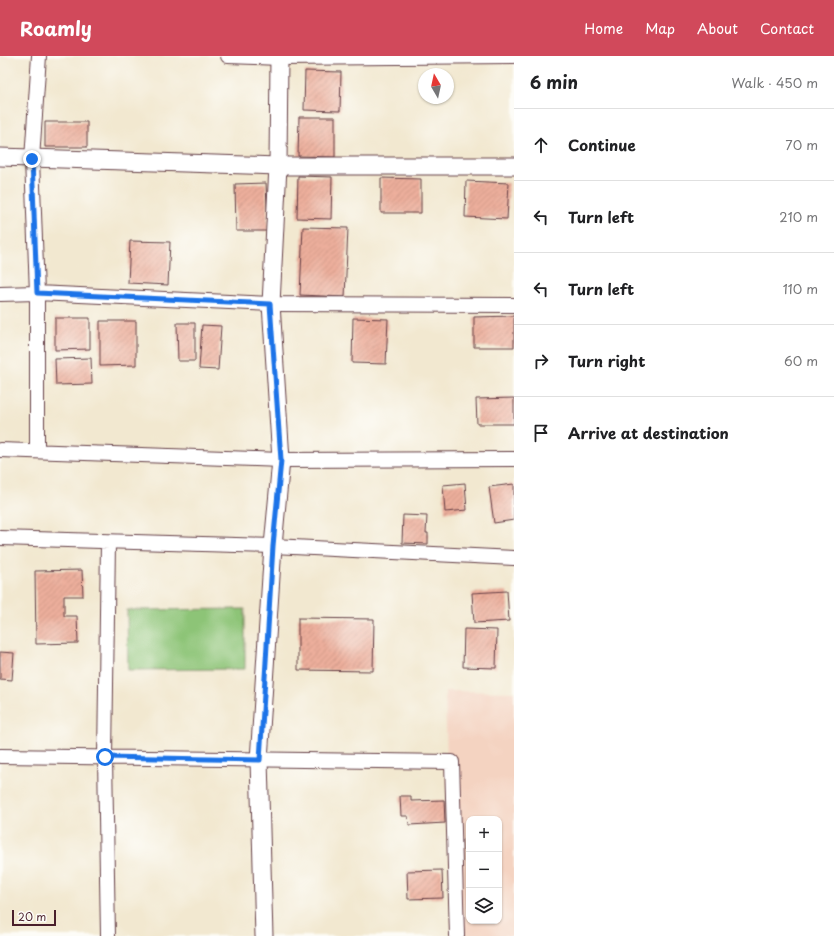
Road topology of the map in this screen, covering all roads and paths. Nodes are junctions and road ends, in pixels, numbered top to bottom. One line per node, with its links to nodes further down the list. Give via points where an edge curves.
1 (39, 56): 6 (street)
2 (228, 56): 4 (street)
3 (514, 56): 4 (street)
4 (279, 57): 7 (street)
5 (0, 157): 6 (street)
6 (32, 159): 7 (street); 9 (street)
7 (278, 166): 8 (street); 11 (street)
8 (514, 166)
9 (37, 293): 10 (street); 11 (street); 14 (street)
10 (0, 294)
11 (270, 304): 12 (street); 16 (street)
12 (514, 305)
13 (0, 450): 14 (street)
14 (37, 452): 16 (street)
15 (514, 458): 16 (street)
16 (281, 460): 19 (street)
17 (0, 538): 18 (street)
18 (108, 542): 19 (street); 22 (street)
19 (273, 546): 20 (street); 23 (street)
20 (514, 558)
21 (0, 756): 22 (street)
22 (105, 757): 23 (street); 24 (street)
23 (260, 760): 25 (street); 26 (street, via 452,762)
24 (108, 936)
25 (264, 936)
26 (457, 936)

